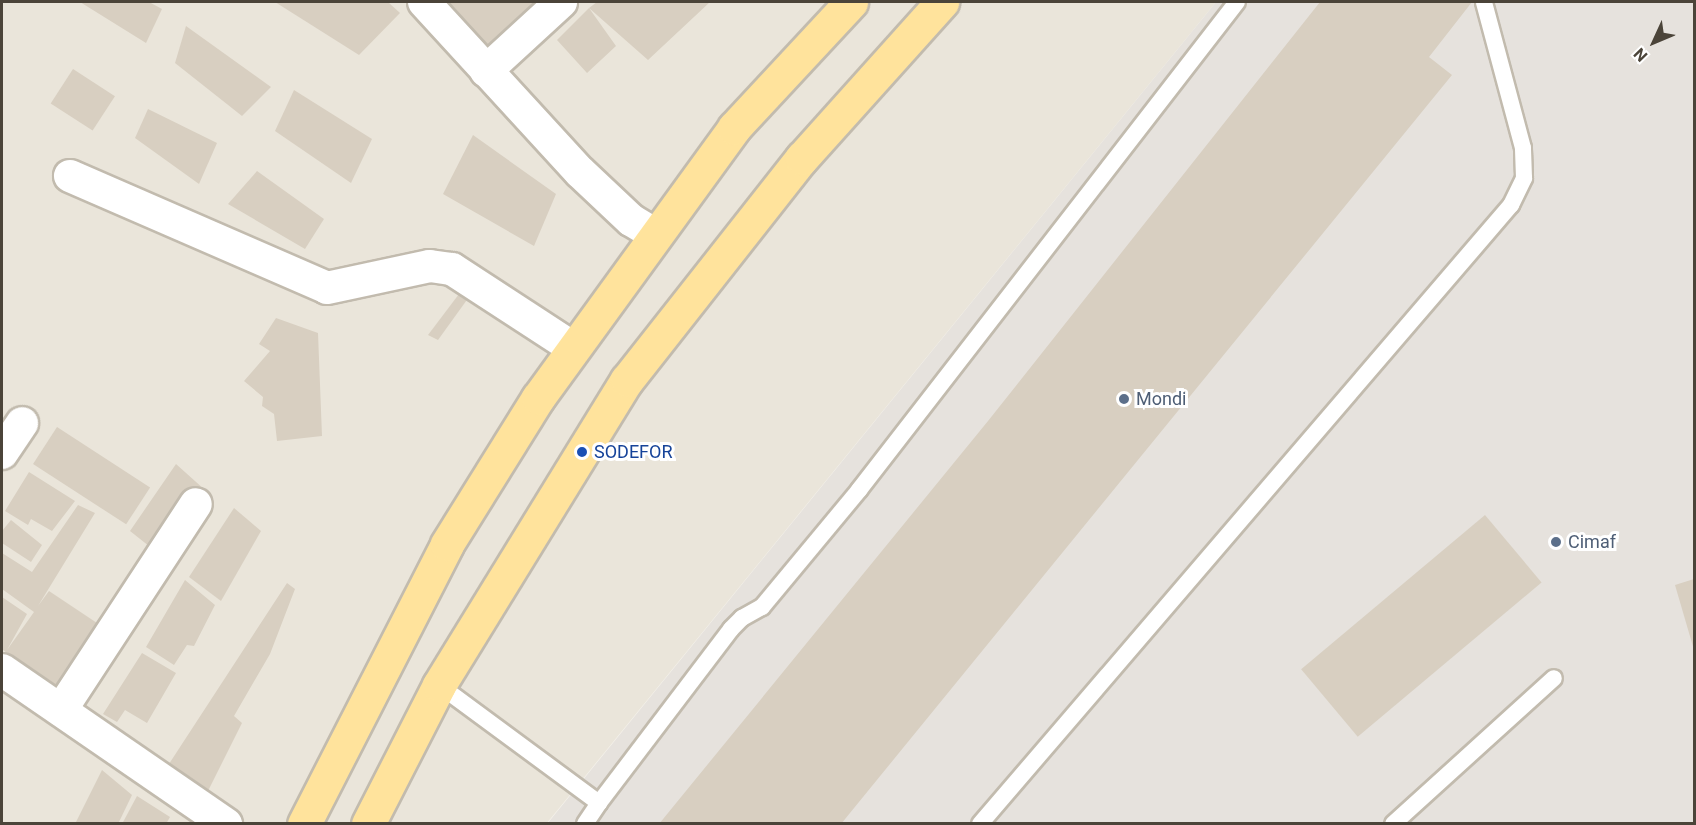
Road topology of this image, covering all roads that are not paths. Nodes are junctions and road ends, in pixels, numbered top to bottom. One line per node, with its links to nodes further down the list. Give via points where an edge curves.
1 (424, 2): 7 (street)
2 (561, 2): 7 (street)
3 (851, 2): 9 (main road, via 734,128)
4 (942, 2): 16 (main road, via 802,158 627,380)
5 (1237, 2): 18 (lane, via 859,490 762,607 731,629)
6 (1484, 2): 23 (lane, via 1523,148 1524,178 1512,205)
7 (486, 71): 9 (street, via 580,172 631,220)
8 (70, 176): 10 (street, via 327,288 430,266 452,269)
9 (656, 235): 10 (main road)
10 (573, 348): 20 (main road, via 447,544)
11 (22, 423): 12 (street)
12 (2, 453)
13 (196, 504): 17 (street)
14 (2, 669): 17 (street)
15 (1554, 678): 24 (lane)
16 (439, 685): 18 (lane); 21 (main road)
17 (61, 710): 19 (street)
18 (599, 803): 22 (lane)
19 (226, 824)
20 (304, 824)
21 (368, 824)
22 (585, 824)
23 (981, 824)
24 (1393, 824)

